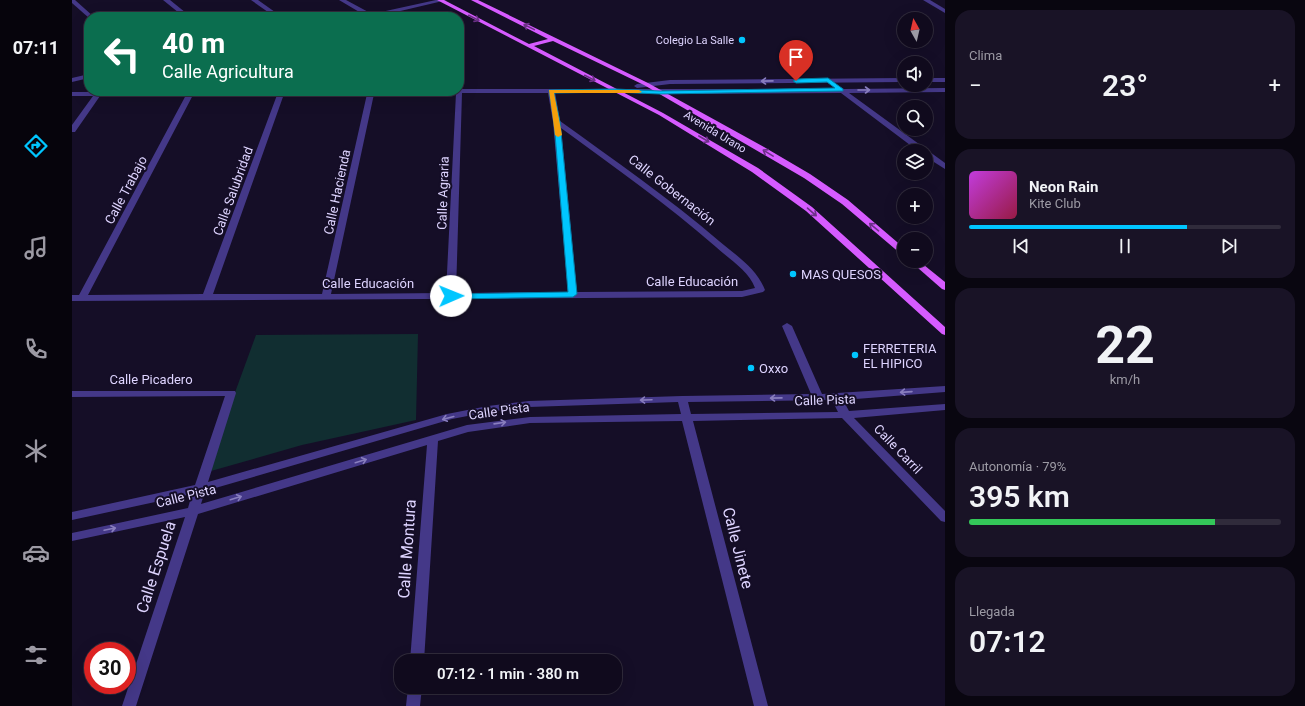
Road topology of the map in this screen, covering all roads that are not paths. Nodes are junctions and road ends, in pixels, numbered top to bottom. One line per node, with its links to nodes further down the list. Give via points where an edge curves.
1 (72, 0): 9 (street)
2 (166, 0): 10 (street)
3 (254, 0): 11 (street)
4 (342, 0): 12 (street)
5 (443, 0): 13 (street); 15 (main road, Avenida Urano, one-way to 15)
6 (474, 0): 14 (main road, Avenida Urano, one-way to 6)
7 (926, 0): 8 (street)
8 (945, 11)
9 (85, 12)
10 (182, 12)
11 (272, 12)
12 (361, 12)
13 (391, 12)
14 (554, 39): 15 (main road); 22 (main road, Avenida Urano)
15 (528, 46): 23 (main road, Avenida Urano, one-way to 23)
16 (84, 77): 17 (street)
17 (72, 80)
18 (828, 80): 19 (street); 22 (street, one-way to 22); 24 (street)
19 (897, 80)
20 (933, 80): 21 (street)
21 (945, 80)
22 (646, 84): 23 (street); 28 (main road, Avenida Urano)
23 (615, 90): 26 (street); 28 (street); 51 (main road, Avenida Urano, one-way to 51, via 661,114 778,185 809,209)
24 (841, 90): 25 (street, one-way to 25); 28 (street); 38 (street)
25 (945, 90)
26 (551, 91): 27 (street); 36 (street)
27 (464, 92)
28 (660, 92): 41 (main road, Avenida Urano, one-way to 28, via 845,202 807,176)
29 (72, 94): 30 (street)
30 (84, 94)
31 (97, 96): 37 (street)
32 (189, 96): 49 (street, Calle Trabajo)
33 (280, 96): 48 (street, Calle Salubridad)
34 (370, 96): 46 (street, Calle Hacienda)
35 (459, 96): 47 (street, Calle Agraria)
36 (557, 122): 44 (street, Calle Gobernación, via 705,233 748,271 758,282); 45 (street)
37 (72, 130)
38 (914, 144)
39 (933, 158): 40 (street)
40 (945, 167)
41 (897, 246)
42 (922, 268): 43 (main road)
43 (945, 287)
44 (760, 290): 45 (street, Calle Educación, via 742,294)
45 (573, 294): 47 (street, Calle Educación)
46 (326, 296): 47 (street, Calle Educación); 48 (street, Calle Educación)
47 (451, 296)
48 (207, 297): 49 (street, Calle Educación)
49 (77, 298)
50 (787, 326): 55 (street)
51 (945, 332)
52 (945, 389): 56 (street, Calle Pista, one-way to 56)
53 (230, 393): 54 (street, Calle Picadero); 62 (street, Calle Espuela)
54 (72, 394)
55 (818, 397): 56 (street, Calle Pista); 57 (street, Calle Pista, one-way to 57)
56 (836, 397): 59 (street, Calle Carril)
57 (682, 399): 60 (street, Calle Jinete); 62 (street, Calle Pista, one-way to 62, via 529,404 488,409 451,416)
58 (945, 407): 59 (street, Calle Pista)
59 (845, 414): 60 (street, Calle Pista); 65 (street, Calle Carril)
60 (687, 416): 61 (street, Calle Pista, one-way to 60, via 467,429 530,420); 71 (street, Calle Jinete)
61 (433, 439): 63 (street, Calle Pista, one-way to 61); 67 (street, Calle Montura)
62 (200, 488): 63 (street, Calle Espuela); 64 (street, Calle Pista)
63 (192, 511): 66 (street, Calle Pista, one-way to 63); 69 (street, Calle Espuela)
64 (72, 516)
65 (945, 518)
66 (72, 537)
67 (418, 654)
68 (414, 694): 70 (street)
69 (129, 706)
70 (413, 706)
71 (762, 706)

